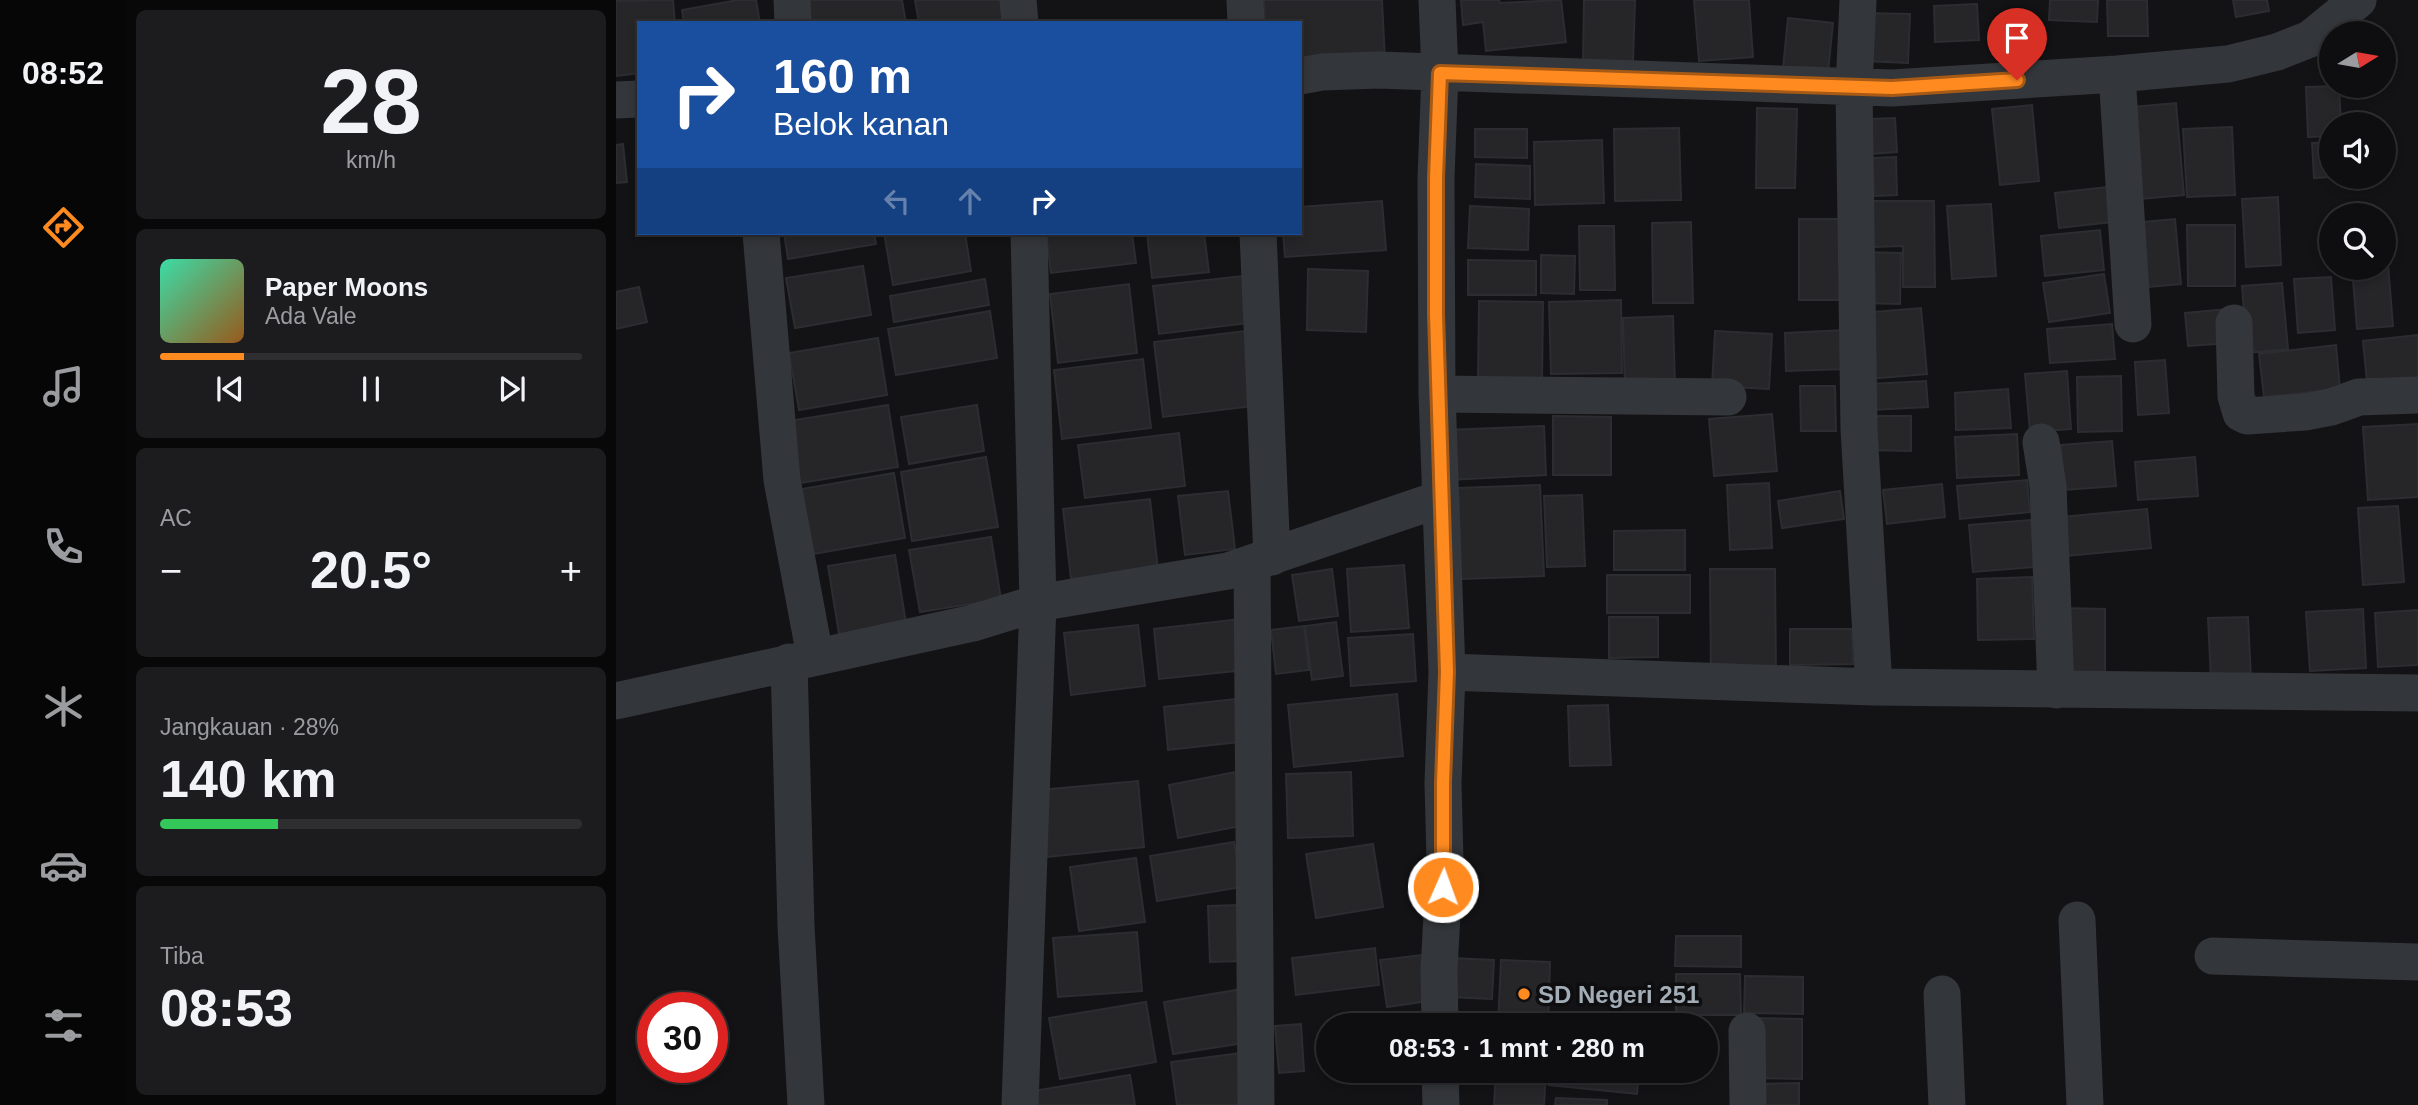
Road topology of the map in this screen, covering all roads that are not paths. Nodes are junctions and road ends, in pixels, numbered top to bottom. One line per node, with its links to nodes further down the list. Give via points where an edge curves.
1 (792, 0): 7 (street)
2 (1018, 0): 8 (street)
3 (1245, 0): 9 (street)
4 (1437, 0): 10 (street)
5 (1858, 0): 13 (street)
6 (2358, 0): 11 (street, via 2310,39 2277,52 2228,64)
7 (793, 21)
8 (1020, 21)
9 (1246, 21)
10 (1440, 73): 12 (street, via 1379,70); 13 (street); 21 (street)
11 (2117, 75): 13 (street); 20 (street)
12 (1302, 76)
13 (1854, 87): 30 (street, via 1859,429)
14 (637, 99): 15 (street)
15 (616, 100)
16 (761, 235): 28 (street)
17 (1029, 235): 27 (street)
18 (1258, 235): 26 (street)
19 (2234, 323): 22 (street, via 2236,396 2246,416 2305,412 2359,397)
20 (2133, 324)
21 (1437, 394): 23 (street); 25 (street)
22 (2418, 395)
23 (1728, 397)
24 (2041, 442): 31 (street, via 2048,486)
25 (1440, 499): 26 (street); 29 (street)
26 (1262, 560): 27 (street, via 1228,571); 42 (street)
27 (1038, 603): 28 (street, via 973,623); 41 (street)
28 (802, 659): 33 (street); 40 (street, via 796,926)
29 (1447, 672): 30 (street); 38 (street)
30 (1874, 687): 31 (street)
31 (2056, 690): 32 (street)
32 (2418, 692)
33 (616, 701)
34 (2077, 920): 45 (street)
35 (2213, 956): 36 (street)
36 (2418, 962)
37 (1942, 994): 44 (street)
38 (1440, 1013)
39 (1747, 1031): 43 (street)
40 (806, 1105)
41 (1020, 1105)
42 (1256, 1105)
43 (1748, 1105)
44 (1947, 1105)
45 (2085, 1105)

